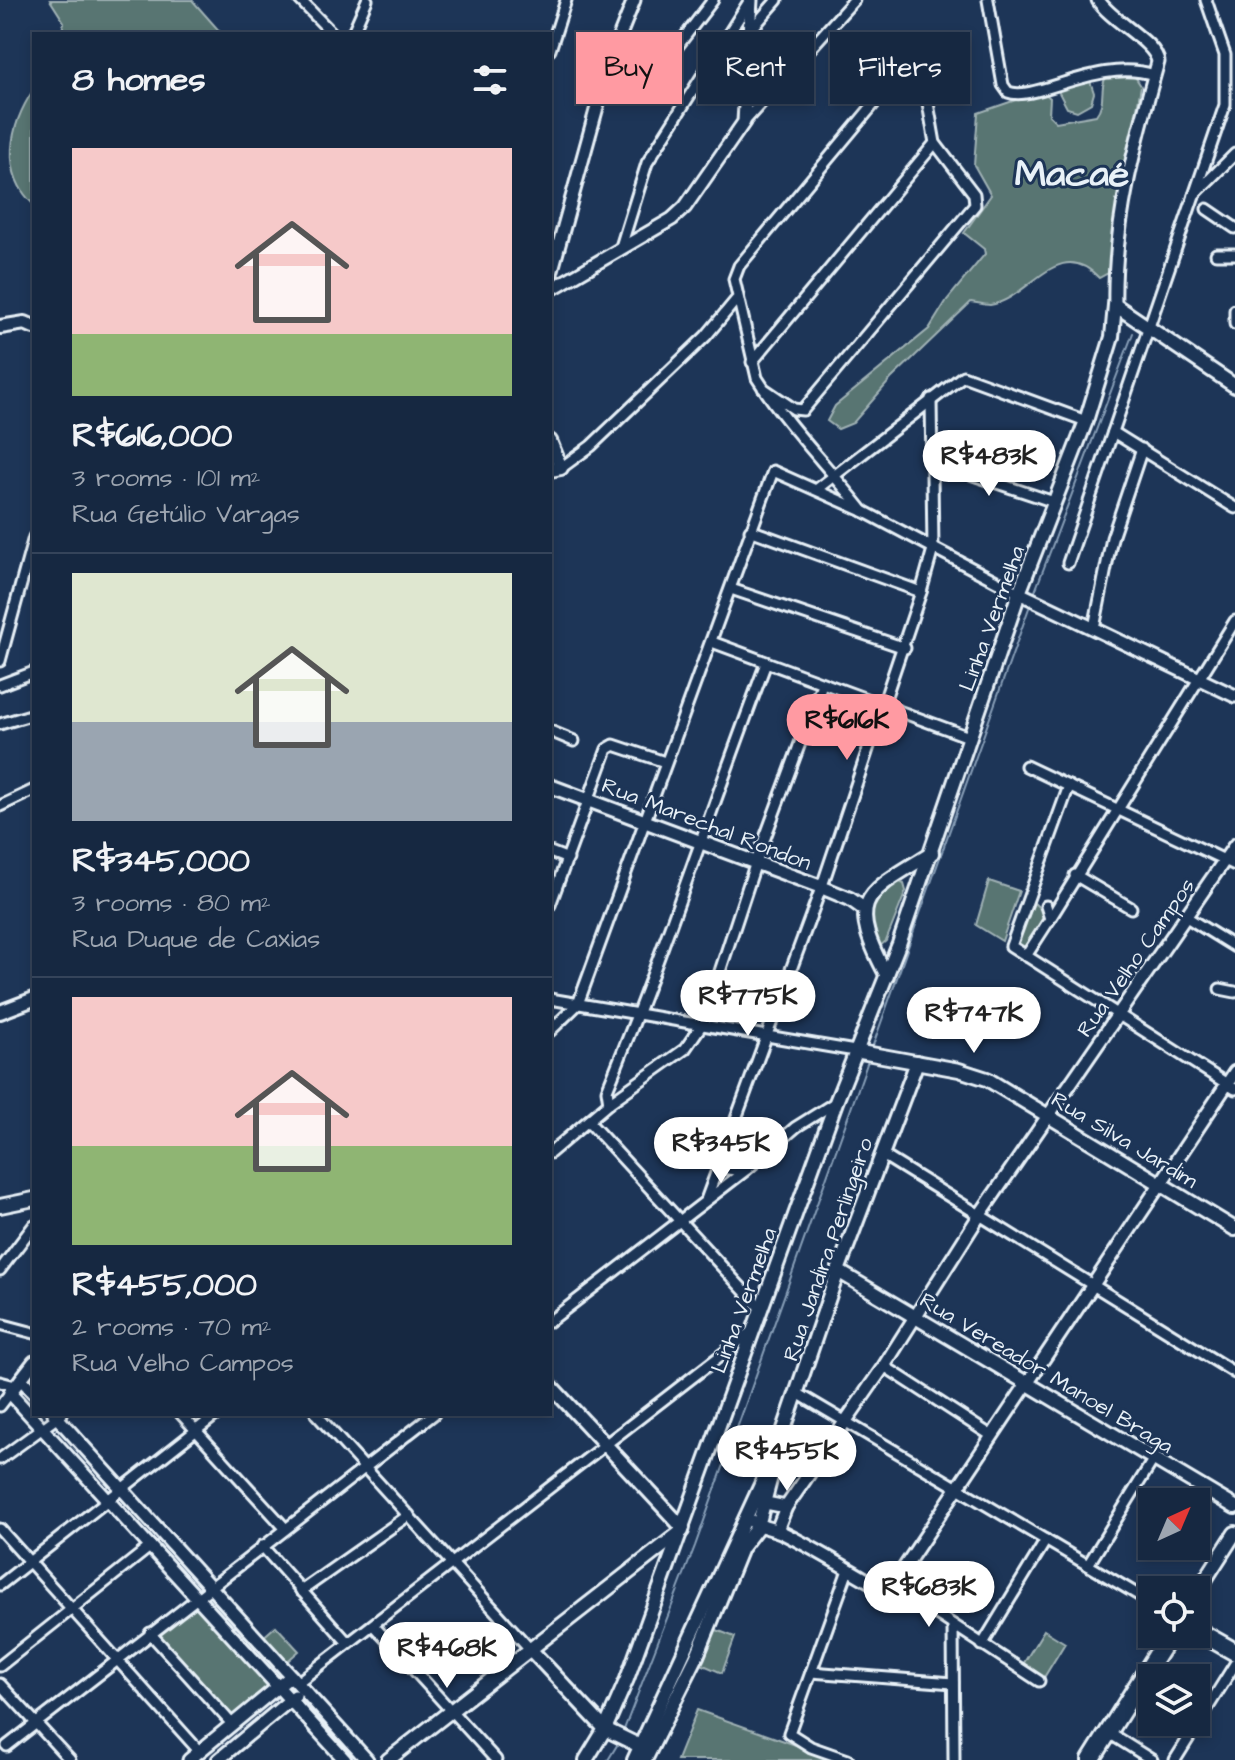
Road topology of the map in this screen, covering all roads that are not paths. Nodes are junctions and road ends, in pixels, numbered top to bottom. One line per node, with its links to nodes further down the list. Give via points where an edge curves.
1 (300, 0): 13 (street)
2 (367, 0): 14 (street)
3 (566, 0): 17 (street)
4 (634, 0): 15 (street)
5 (713, 0): 16 (street)
6 (751, 0): 12 (street); 26 (street, via 647,163)
7 (777, 0): 12 (street)
8 (854, 0): 20 (street)
9 (988, 0): 18 (street, via 1008,92 1023,94 1125,68)
10 (1098, 0): 18 (street, via 1153,49 1158,62)
11 (1206, 0): 23 (street, via 1220,34 1228,82 1222,117)
12 (750, 31): 20 (street)
13 (331, 32)
14 (353, 32)
15 (621, 32)
16 (682, 40)
17 (552, 44)
18 (1154, 75): 32 (street, via 1118,240)
19 (598, 104): 29 (street)
20 (744, 122): 26 (street, via 685,207)
21 (935, 143): 31 (street, via 921,64 913,60 749,254 734,279); 38 (street); 40 (street, via 974,194 975,205 803,410)
22 (1235, 154): 23 (street)
23 (1194, 195): 36 (street)
24 (1207, 209): 25 (street)
25 (1235, 228)
26 (620, 250): 30 (street)
27 (1216, 254): 28 (street)
28 (1235, 254)
29 (552, 270)
30 (552, 289)
31 (736, 300): 38 (street); 46 (street, via 706,336 591,446)
32 (1115, 305): 36 (main road); 42 (main road, Linha Vermelha, via 1109,347)
33 (1235, 310): 34 (street)
34 (1235, 324)
35 (32, 326): 37 (main road)
36 (1150, 326): 39 (main road); 43 (street)
37 (0, 327)
38 (752, 362): 40 (street)
39 (1235, 386)
40 (763, 388): 47 (street)
41 (931, 399): 42 (street, via 969,376); 45 (street); 47 (street)
42 (1086, 421): 49 (main road, Linha Vermelha)
43 (1113, 432): 44 (street); 55 (street)
44 (1142, 449): 50 (street); 60 (street, via 1112,538)
45 (934, 462): 49 (street); 54 (street)
46 (556, 469)
47 (834, 474): 48 (street); 51 (street)
48 (817, 489): 51 (street); 52 (street, via 776,470 771,473)
49 (1054, 502): 58 (main road, Linha Vermelha)
50 (1235, 508)
51 (863, 511): 54 (street)
52 (750, 530): 56 (street); 57 (street)
53 (32, 544): 63 (street)
54 (933, 549): 57 (street); 58 (street)
55 (1068, 563)
56 (731, 589): 61 (street); 62 (street)
57 (921, 592): 62 (street)
58 (1019, 593): 60 (street); 74 (main road, Linha Vermelha)
59 (1235, 621): 66 (street)
60 (1094, 628): 66 (street)
61 (712, 642): 64 (street); 76 (street)
62 (905, 648): 70 (street)
63 (0, 661)
64 (766, 663): 67 (street); 85 (street)
65 (32, 673): 68 (street)
66 (1198, 677): 69 (street); 83 (street)
67 (822, 684): 70 (street); 90 (street)
68 (0, 685)
69 (1235, 696)
70 (884, 706): 74 (street); 94 (street)
71 (32, 715): 72 (street)
72 (0, 724)
73 (552, 732): 75 (street)
74 (969, 737): 88 (main road, Linha Vermelha)
75 (574, 741)
76 (665, 762): 81 (street, via 610,746); 84 (street)
77 (1026, 766): 78 (street)
78 (1069, 786): 83 (street); 97 (street)
79 (552, 787): 81 (main road, Rua Marechal Rondon)
80 (32, 791): 82 (street)
81 (589, 800): 84 (main road, Rua Marechal Rondon); 89 (street)
82 (0, 806)
83 (1115, 809): 91 (street); 93 (street)
84 (644, 820): 85 (main road, Rua Marechal Rondon); 113 (street)
85 (698, 841): 90 (main road, Rua Marechal Rondon); 115 (street)
86 (1235, 845): 91 (street, Rua Velho Campos)
87 (552, 853): 89 (street)
88 (932, 853): 92 (main road); 96 (main road, Linha Vermelha)
89 (568, 859): 98 (street)
90 (756, 862): 94 (main road, Rua Marechal Rondon); 117 (street)
91 (1230, 863): 102 (street, Rua Velho Campos)
92 (898, 873): 96 (main road, via 912,879); 99 (main road)
93 (1075, 875): 95 (street); 101 (street)
94 (821, 887): 99 (main road, Rua Marechal Rondon); 119 (street)
95 (1064, 892): 100 (street); 103 (street)
96 (918, 893): 105 (main road, Linha Vermelha)
97 (1030, 896): 100 (street); 107 (street, via 1011,946)
98 (552, 900)
99 (866, 903): 104 (main road)
100 (1046, 906): 103 (street)
101 (1131, 908)
102 (1188, 918): 106 (street); 116 (street, Rua Velho Campos)
103 (1050, 919): 107 (street)
104 (869, 940): 105 (main road, via 885,950); 108 (main road)
105 (899, 944): 108 (main road, Linha Vermelha)
106 (1235, 947)
107 (1026, 956): 116 (street)
108 (887, 976): 120 (main road, Linha Vermelha)
109 (1220, 989): 110 (street)
110 (1235, 992)
111 (552, 999): 113 (street)
112 (32, 1000): 114 (main road)
113 (578, 1004): 115 (street); 118 (street)
114 (0, 1012)
115 (638, 1015): 117 (street); 125 (street, via 607,1090)
116 (1119, 1015): 123 (street); 127 (street, Rua Velho Campos)
117 (703, 1023): 119 (street); 125 (street, via 685,1049)
118 (552, 1029)
119 (767, 1034): 120 (street); 131 (street)
120 (865, 1053): 121 (main road, Rua Silva Jardim); 124 (main road, Linha Vermelha)
121 (917, 1062): 127 (main road, Rua Silva Jardim, via 987,1079); 132 (main road, Rua Jandira Perlingeiro)
122 (1235, 1072): 123 (street)
123 (1231, 1086): 134 (street)
124 (836, 1102): 126 (street); 129 (main road, Linha Vermelha)
125 (609, 1103): 128 (street)
126 (811, 1115): 129 (street); 133 (street)
127 (1050, 1117): 134 (main road, Rua Silva Jardim); 138 (street, Rua Velho Campos)
128 (588, 1121): 130 (street); 139 (street)
129 (827, 1127): 145 (main road, Linha Vermelha)
130 (552, 1151)
131 (723, 1153): 133 (street, via 728,1169); 136 (street)
132 (881, 1154): 138 (street); 143 (main road, Rua Jandira Perlingeiro)
133 (746, 1170): 136 (street)
134 (1162, 1185): 141 (main road, Rua Silva Jardim); 144 (street)
135 (32, 1199): 137 (main road)
136 (706, 1200): 139 (street)
137 (0, 1206)
138 (979, 1216): 144 (street); 146 (street, Rua Velho Campos)
139 (680, 1223): 145 (street); 147 (street)
140 (32, 1228): 142 (street)
141 (1235, 1229)
142 (0, 1270)
143 (838, 1271): 146 (main road, Rua Vereador Manoel Braga); 159 (main road, Rua Jandira Perlingeiro)
144 (1092, 1285): 153 (street); 155 (street)
145 (761, 1309): 150 (main road, Linha Vermelha)
146 (914, 1316): 152 (street, Rua Velho Campos); 155 (main road, Rua Vereador Manoel Braga)
147 (552, 1319)
148 (0, 1324): 149 (street)
149 (32, 1332)
150 (751, 1332): 173 (street); 188 (main road, Linha Vermelha)
151 (32, 1365): 156 (street)
152 (884, 1366): 169 (street, Rua Velho Campos); 172 (street)
153 (1235, 1373)
154 (0, 1382): 156 (street)
155 (1026, 1382): 172 (street); 175 (main road, Rua Vereador Manoel Braga)
156 (15, 1386): 158 (street); 160 (street); 161 (street)
157 (552, 1387): 173 (main road)
158 (32, 1392)
159 (797, 1393): 169 (street); 180 (main road, Rua Jandira Perlingeiro)
160 (0, 1406)
161 (32, 1412)
162 (35, 1416): 170 (street)
163 (57, 1416): 170 (street)
164 (59, 1416): 178 (street)
165 (183, 1416): 171 (street)
166 (214, 1416): 171 (street)
167 (318, 1416): 176 (street)
168 (431, 1416): 176 (street)
169 (846, 1421): 177 (street); 181 (street, Rua Velho Campos)
170 (43, 1428): 174 (street); 179 (street)
171 (196, 1430): 178 (street); 186 (street)
172 (992, 1436): 177 (street)
173 (605, 1447): 188 (main road); 197 (street)
174 (0, 1459)
175 (1153, 1460): 182 (main road, Rua Vereador Manoel Braga); 198 (street)
176 (364, 1467): 183 (street); 186 (street)
177 (957, 1488): 191 (street); 204 (street)
178 (119, 1489): 179 (street); 202 (street)
179 (108, 1498): 192 (street); 196 (street)
180 (760, 1500): 181 (street); 184 (main road, Rua Jandira Perlingeiro); 185 (main road, Rua Jandira Perlingeiro)
181 (786, 1507): 189 (street, Rua Velho Campos)
182 (1235, 1507)
183 (409, 1515): 197 (street); 203 (street)
184 (746, 1517): 185 (street); 217 (main road, Rua Jandira Perlingeiro)
185 (758, 1526): 189 (street); 217 (main road, Rua Jandira Perlingeiro, via 738,1554)
186 (285, 1528): 193 (street)
187 (0, 1529): 196 (street)
188 (682, 1530): 194 (main road); 195 (main road, Linha Vermelha)
189 (777, 1530): 199 (street)
190 (1235, 1533): 200 (main road)
191 (1046, 1540): 198 (street); 213 (street)
192 (151, 1546): 206 (street); 207 (street)
193 (262, 1546): 202 (street); 203 (street)
194 (660, 1548): 195 (main road); 214 (main road)
195 (671, 1561): 231 (main road, Linha Vermelha)
196 (29, 1562): 201 (street); 207 (street)
197 (452, 1563): 208 (street); 214 (street)
198 (1088, 1565): 205 (street)
199 (848, 1570): 204 (street); 221 (street)
200 (1208, 1576)
201 (0, 1585)
202 (209, 1587): 206 (street); 223 (street)
203 (301, 1591): 212 (street)
204 (888, 1592): 209 (street)
205 (1138, 1595)
206 (198, 1596): 210 (street); 226 (street)
207 (72, 1608): 218 (street); 220 (street)
208 (373, 1625): 212 (street); 228 (street)
209 (953, 1625): 213 (street); 224 (street)
210 (150, 1633): 218 (street); 230 (street)
211 (1210, 1638): 216 (highway)
212 (348, 1643): 223 (street)
213 (982, 1645): 222 (street)
214 (529, 1648): 228 (main road); 231 (main road)
215 (1161, 1648): 232 (highway)
216 (1235, 1652)
217 (691, 1653): 235 (main road, Rua Jandira Perlingeiro)
218 (117, 1658): 229 (street); 234 (street)
219 (1235, 1664): 249 (street)
220 (0, 1666)
221 (811, 1672): 224 (street); 245 (street, via 789,1735)
222 (1039, 1681)
223 (297, 1683): 226 (street); 227 (street); 240 (street)
224 (953, 1683): 246 (street)
225 (0, 1684): 229 (street)
226 (278, 1686): 227 (street); 230 (street)
227 (291, 1700): 238 (street); 239 (street)
228 (450, 1710): 241 (main road); 242 (street)
229 (35, 1722): 233 (street); 236 (street)
230 (232, 1724): 234 (street)
231 (607, 1730): 235 (main road); 243 (main road, Linha Vermelha)
232 (1109, 1733): 247 (highway); 248 (street)
233 (7, 1746)
234 (200, 1752): 237 (street)
235 (642, 1752): 244 (main road, Rua Jandira Perlingeiro)
236 (70, 1760)
237 (189, 1760)
238 (218, 1760)
239 (345, 1760)
240 (367, 1760)
241 (388, 1760)
242 (496, 1760)
243 (586, 1760)
244 (645, 1760)
245 (848, 1760)
246 (954, 1760)
247 (1091, 1760)
248 (1152, 1760)
249 (1175, 1760)

